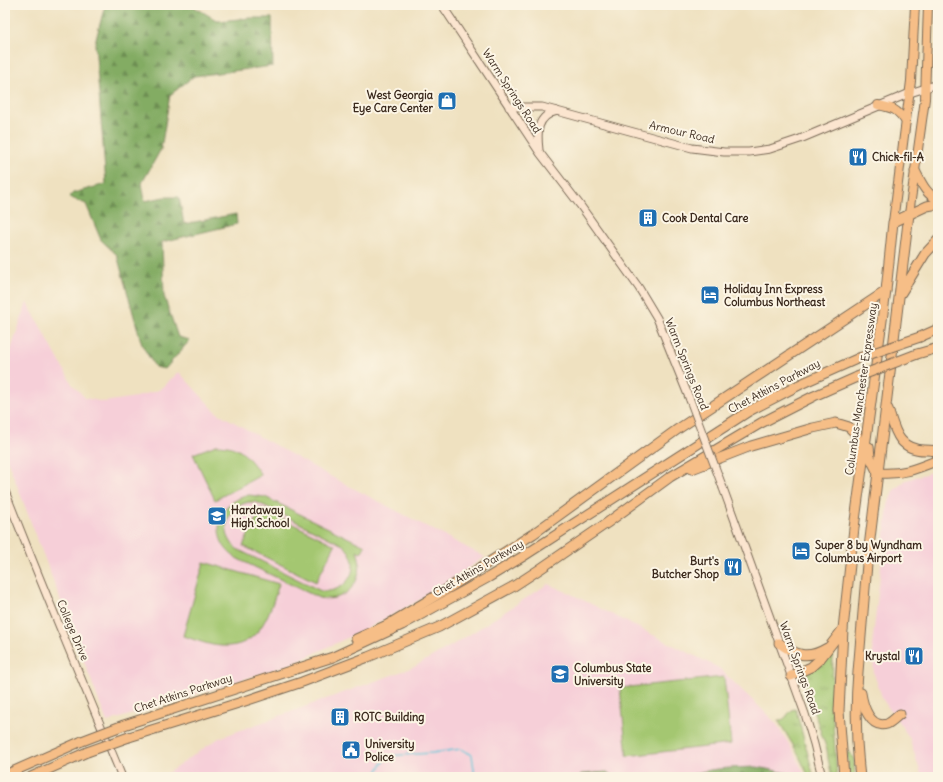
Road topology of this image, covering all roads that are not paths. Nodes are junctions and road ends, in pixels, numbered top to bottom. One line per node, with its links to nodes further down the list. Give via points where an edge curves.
1 (442, 5): 8 (main road, Warm Springs Road)
2 (915, 5): 6 (main road, Columbus-Manchester Expressway)
3 (928, 5): 5 (main road)
4 (938, 84): 5 (main road, Armour Road)
5 (925, 88): 6 (main road, Armour Road); 12 (main road)
6 (910, 93): 7 (main road, Armour Road); 10 (main road, Columbus-Manchester Expressway)
7 (878, 106): 9 (main road, Armour Road, via 800,139 770,149 749,152 692,148); 10 (main road, via 891,108)
8 (509, 107): 9 (main road, Armour Road, via 542,107); 11 (main road, Warm Springs Road)
9 (558, 111): 11 (main road, via 550,113 540,124 537,135)
10 (906, 122): 16 (main road, Columbus-Manchester Expressway)
11 (540, 153): 35 (main road, Warm Springs Road, bridge, via 639,288 657,318 690,400)
12 (916, 171): 13 (highway, via 926,191); 15 (main road)
13 (938, 199)
14 (938, 204): 15 (highway)
15 (909, 214): 16 (highway); 19 (highway)
16 (893, 222): 18 (highway, Columbus-Manchester Expressway)
17 (938, 240): 19 (highway, via 924,254)
18 (886, 291): 27 (highway, Columbus-Manchester Expressway); 37 (highway, via 678,429 533,534 444,591 387,625)
19 (900, 296): 26 (highway)
20 (938, 329): 22 (highway)
21 (938, 333): 22 (highway, Chet Atkins Parkway)
22 (920, 338): 37 (highway, Chet Atkins Parkway, bridge, via 859,358 803,382 749,411 522,557 451,598 402,625 333,657)
23 (938, 348): 24 (highway)
24 (917, 354): 25 (highway); 32 (highway, bridge, via 856,377 761,422)
25 (938, 354)
26 (887, 406): 28 (highway, via 901,441 920,450); 31 (highway)
27 (868, 430): 30 (highway, Columbus-Manchester Expressway); 31 (highway, via 870,457)
28 (938, 450)
29 (938, 460): 31 (highway, via 907,472)
30 (863, 465): 32 (highway, via 857,435 849,427 836,424 751,446); 34 (highway, Columbus-Manchester Expressway)
31 (878, 473): 38 (highway)
32 (670, 477): 42 (highway, bridge, via 514,586 440,627 302,682 87,752)
33 (5, 491): 43 (main road, College Drive)
34 (843, 629): 36 (highway); 45 (highway, Columbus-Manchester Expressway, via 840,711)
35 (779, 643): 36 (highway, via 793,653 804,655 817,654); 39 (main road, Warm Springs Road)
36 (830, 647): 39 (highway, via 810,667)
37 (288, 672): 41 (highway, Chet Atkins Parkway, bridge, via 124,725)
38 (858, 672): 40 (highway, via 864,708 874,722 881,725 889,724); 46 (highway, via 856,687)
39 (791, 676): 44 (main road, Warm Springs Road, via 806,714)
40 (900, 714)
41 (5, 776)
42 (31, 777)
43 (122, 777)
44 (822, 777)
45 (844, 777)
46 (860, 777)

